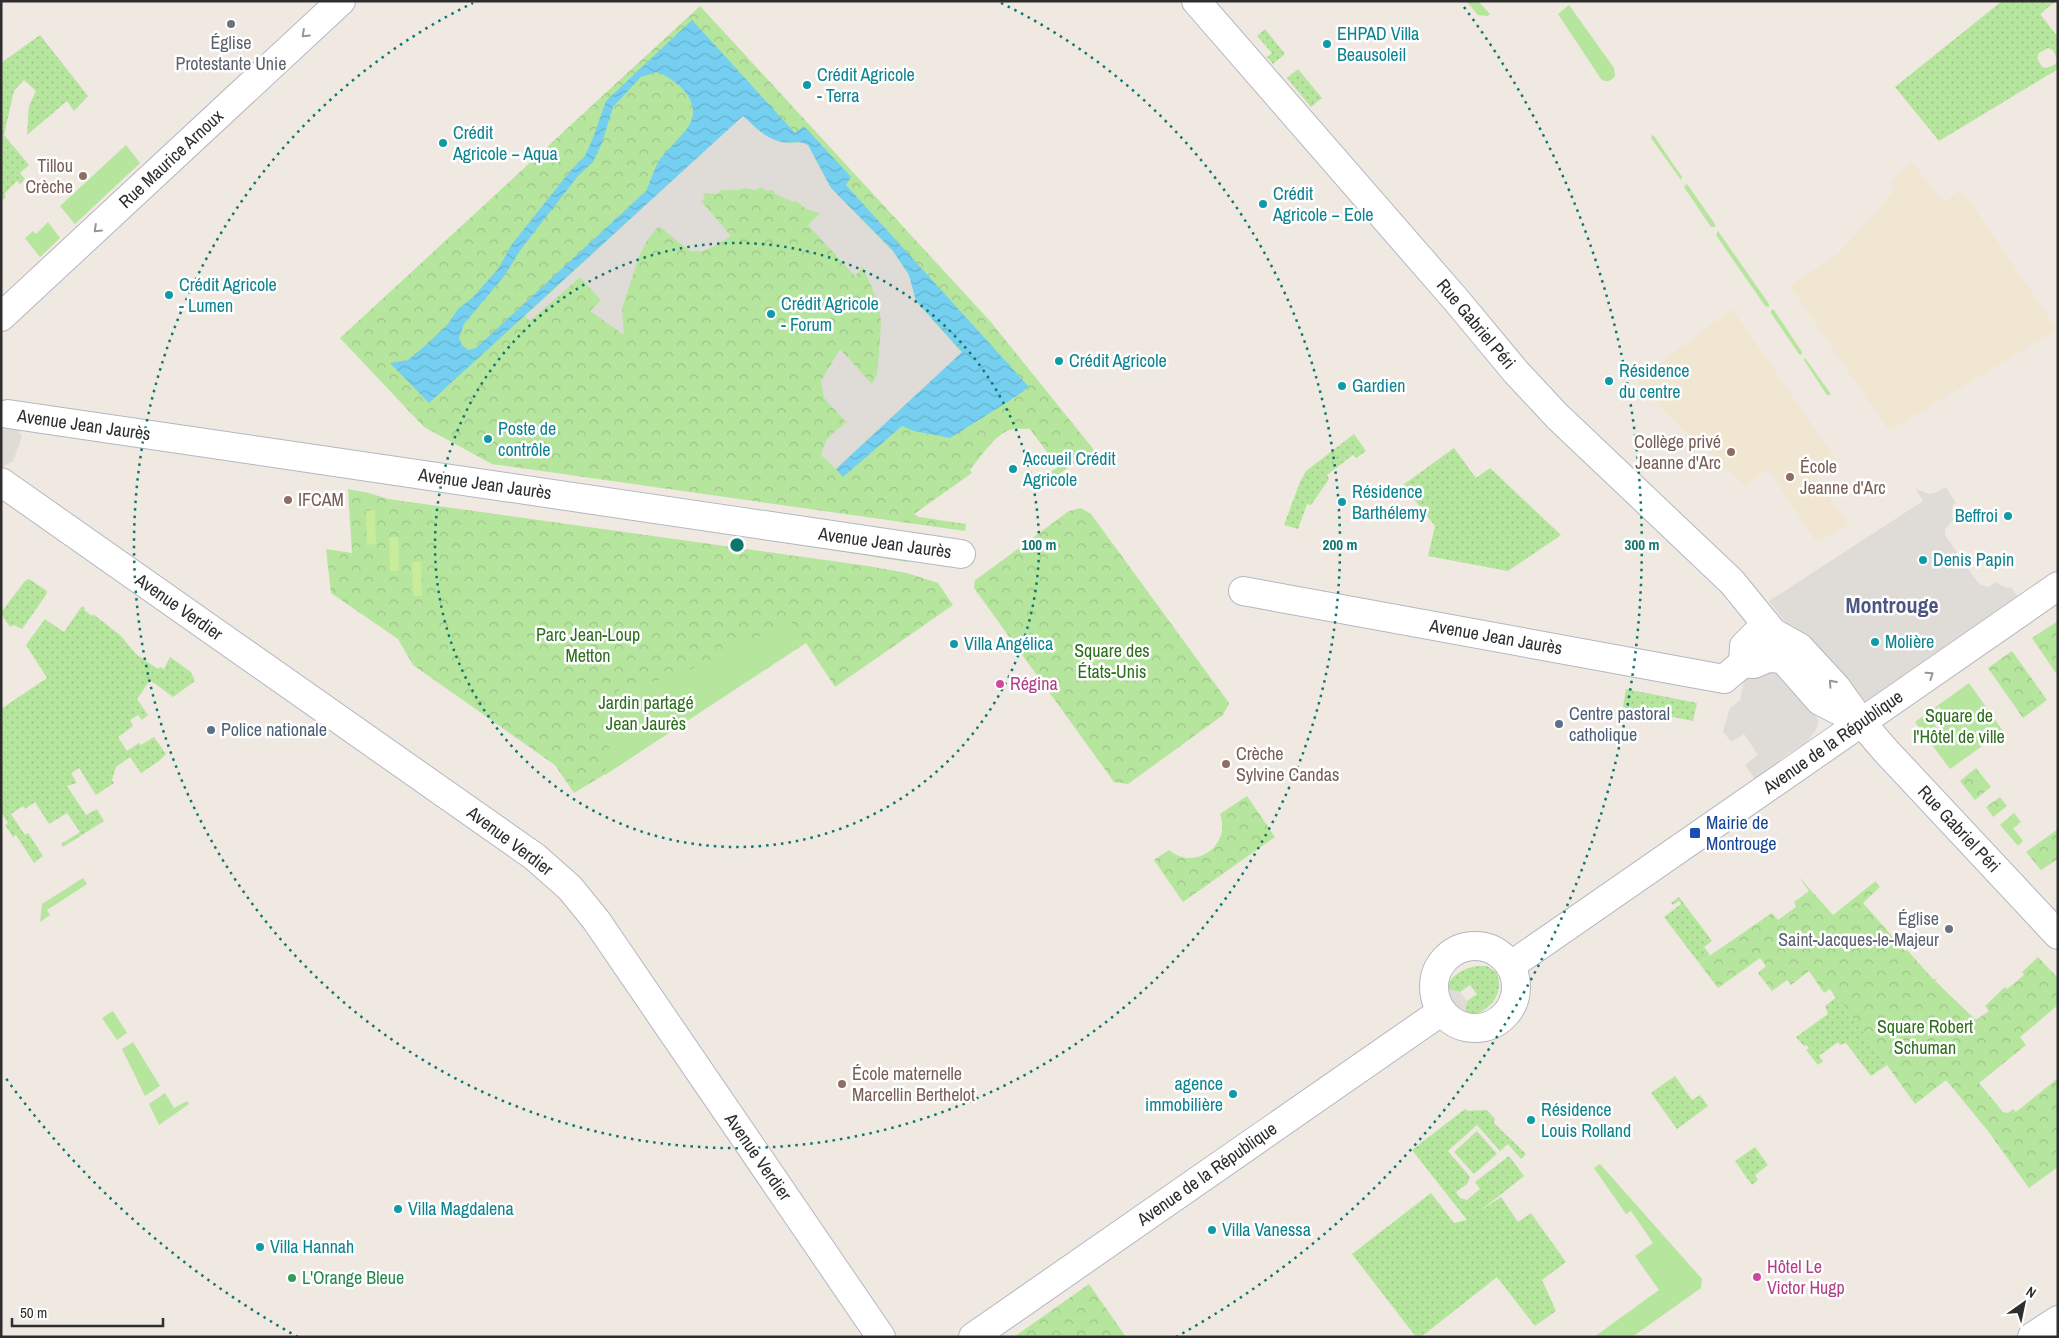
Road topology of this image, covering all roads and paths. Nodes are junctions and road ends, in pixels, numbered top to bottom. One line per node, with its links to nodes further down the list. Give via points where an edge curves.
1 (340, 1): 3 (main road, Rue Maurice Arnoux, one-way to 3)
2 (1196, 1): 9 (main road, Rue Gabriel Péri, via 1516,372 1557,416 1732,582)
3 (1, 317)
4 (8, 414): 6 (main road, Avenue Jean Jaurès)
5 (1, 482): 17 (main road, Avenue Verdier, via 535,857 570,888 596,920)
6 (961, 554)
7 (2058, 586): 12 (main road, Avenue de la République, one-way to 7)
8 (1243, 591): 11 (main road, Avenue Jean Jaurès, via 1724,679)
9 (1769, 628): 10 (main road, Rue Gabriel Péri); 11 (main road, via 1744,646); 12 (main road, Rue Gabriel Péri, one-way to 9, via 1836,687 1799,647)
10 (1783, 659): 11 (main road, Avenue Jean Jaurès); 12 (main road, Rue Gabriel Péri, via 1820,701)
11 (1743, 663)
12 (1861, 722): 13 (main road, Rue Gabriel Péri); 14 (main road, Avenue de la République)
13 (2058, 935)
14 (1510, 966): 15 (main road, via 1516,991 1509,1009 1495,1023 1484,1027 1460,1026); 15 (main road, via 1498,954 1482,947 1464,947 1449,955 1437,970 1434,981 1436,1002)
15 (1442, 1011): 18 (main road, Avenue de la République)
16 (2058, 1320): 19 (main road)
17 (881, 1337)
18 (973, 1337)
19 (2032, 1337)

